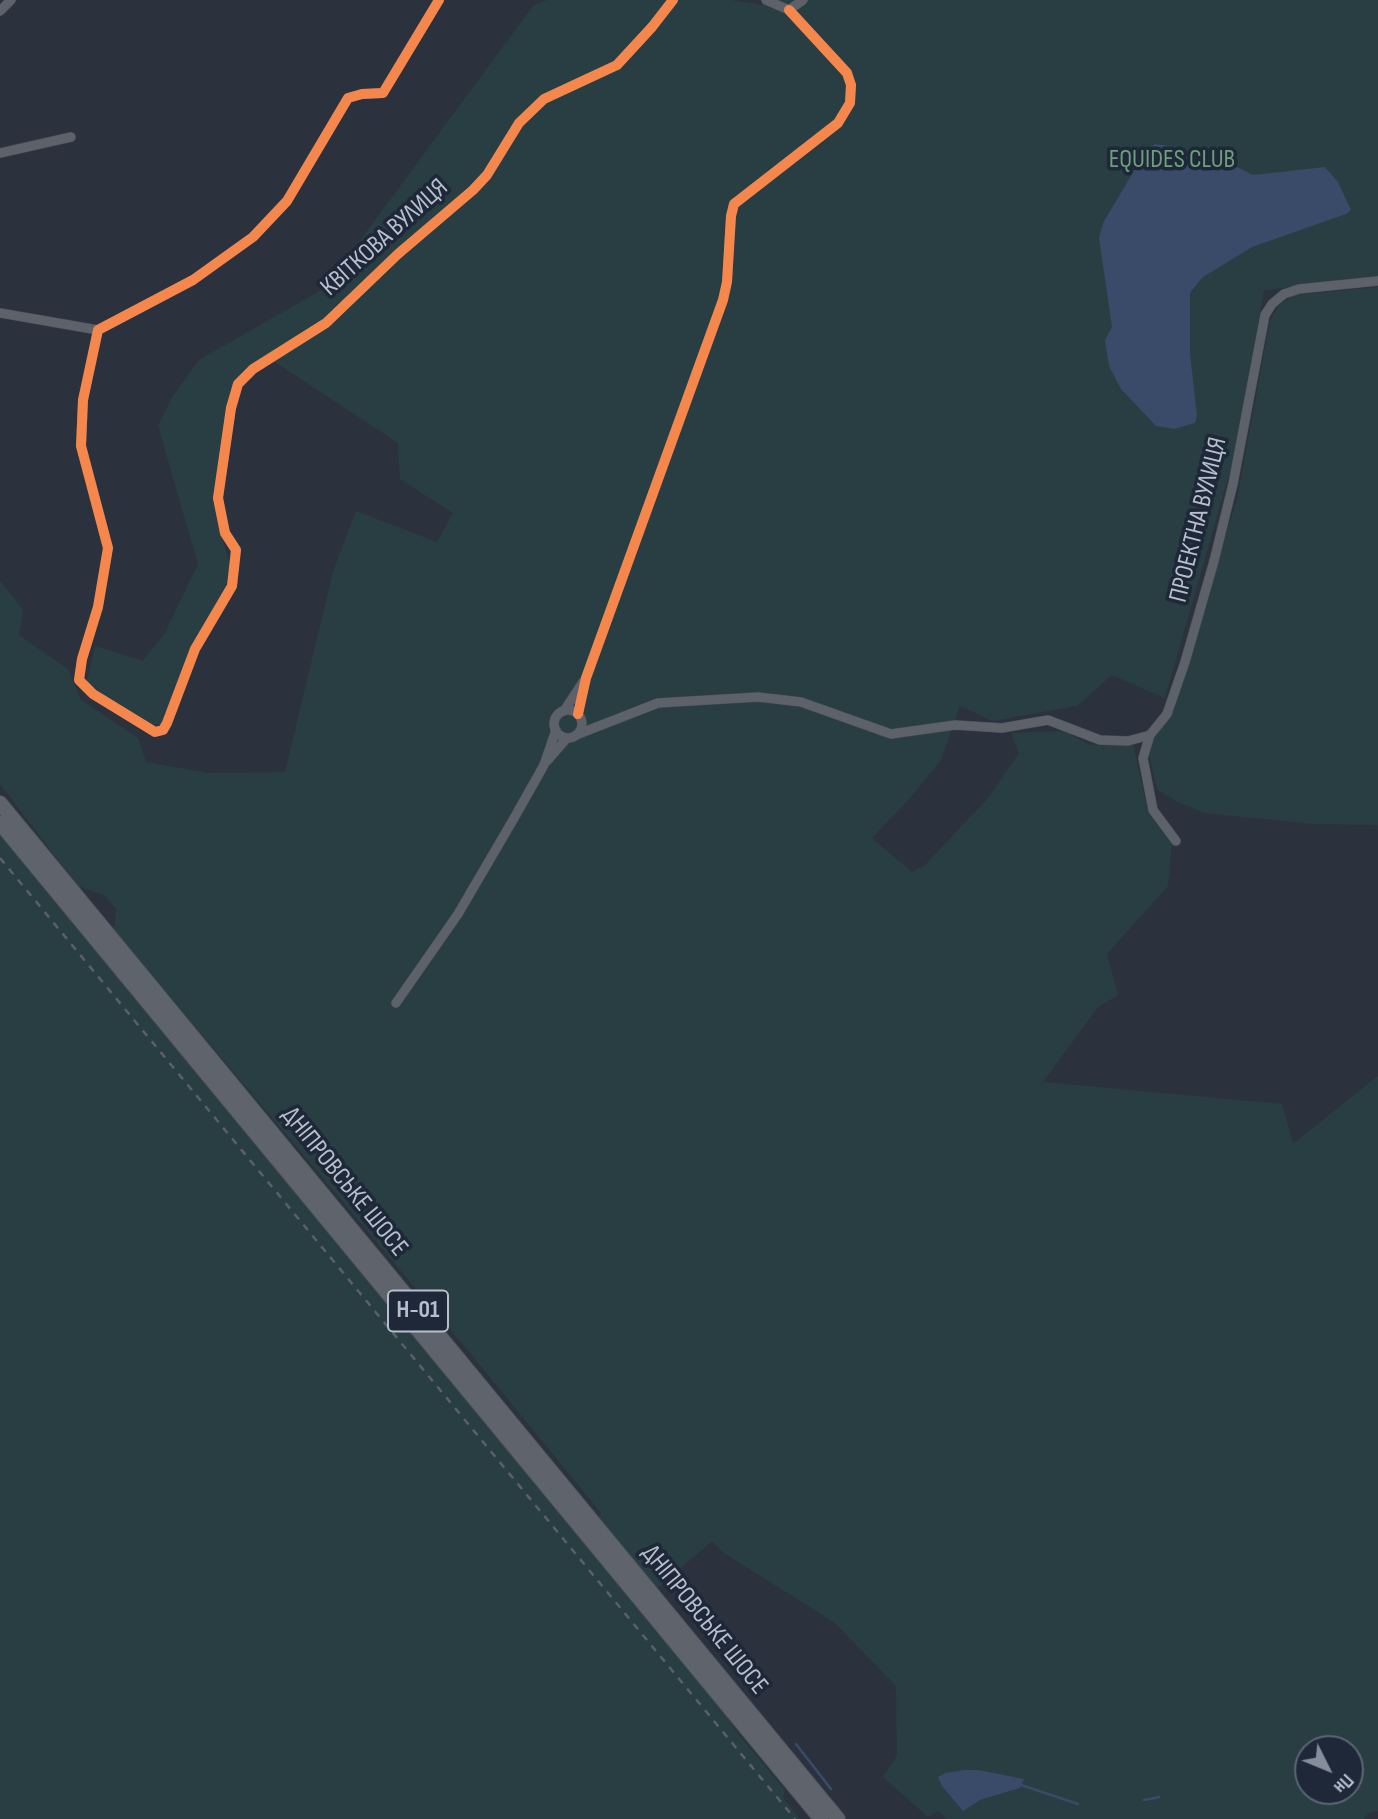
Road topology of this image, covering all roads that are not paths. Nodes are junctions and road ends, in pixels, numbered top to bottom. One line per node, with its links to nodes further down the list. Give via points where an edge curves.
1 (11, 0): 7 (street)
2 (439, 0): 12 (street, via 383,93 348,99 287,201 253,237 193,280)
3 (673, 0): 12 (street, КВІТКОВА ВУЛИЦЯ, via 617,65 544,99 511,134 473,190 326,323 253,369 238,384 230,408 218,498 225,533 236,550 232,586 195,649 163,730 155,732 93,694 79,680 108,548 81,446 83,400)
4 (766, 0): 6 (street)
5 (803, 0): 6 (street)
6 (789, 10): 13 (street, via 847,73 850,103 838,123 734,204 723,300)
7 (0, 11)
8 (71, 137): 9 (street)
9 (0, 153)
10 (1378, 281): 18 (street, ПРОЕКТНА ВУЛИЦЯ, via 1299,289 1284,294 1265,315 1214,561 1167,714)
11 (0, 313): 12 (street)
12 (98, 330)
13 (586, 678): 14 (street); 15 (street)
14 (564, 711): 15 (street); 17 (street, via 555,721)
15 (579, 716): 16 (street, via 591,725); 19 (street, via 582,727)
16 (604, 724): 18 (street, via 658,703 758,697 801,702 891,734 955,725 1002,728 1048,720 1100,740 1128,741); 19 (street)
17 (556, 730): 19 (street); 20 (street)
18 (1150, 734): 23 (street, ПРОЕКТНА ВУЛИЦЯ, via 1143,758 1153,810)
19 (572, 737): 20 (street)
20 (544, 765): 24 (street, via 457,915)
21 (0, 803): 26 (main road, ДНІПРОВСЬКЕ ШОСЕ / Н-01)
22 (0, 823): 25 (main road, ДНІПРОВСЬКЕ ШОСЕ / Н-01)
23 (1176, 841)
24 (396, 1003)
25 (821, 1819)
26 (838, 1819)

